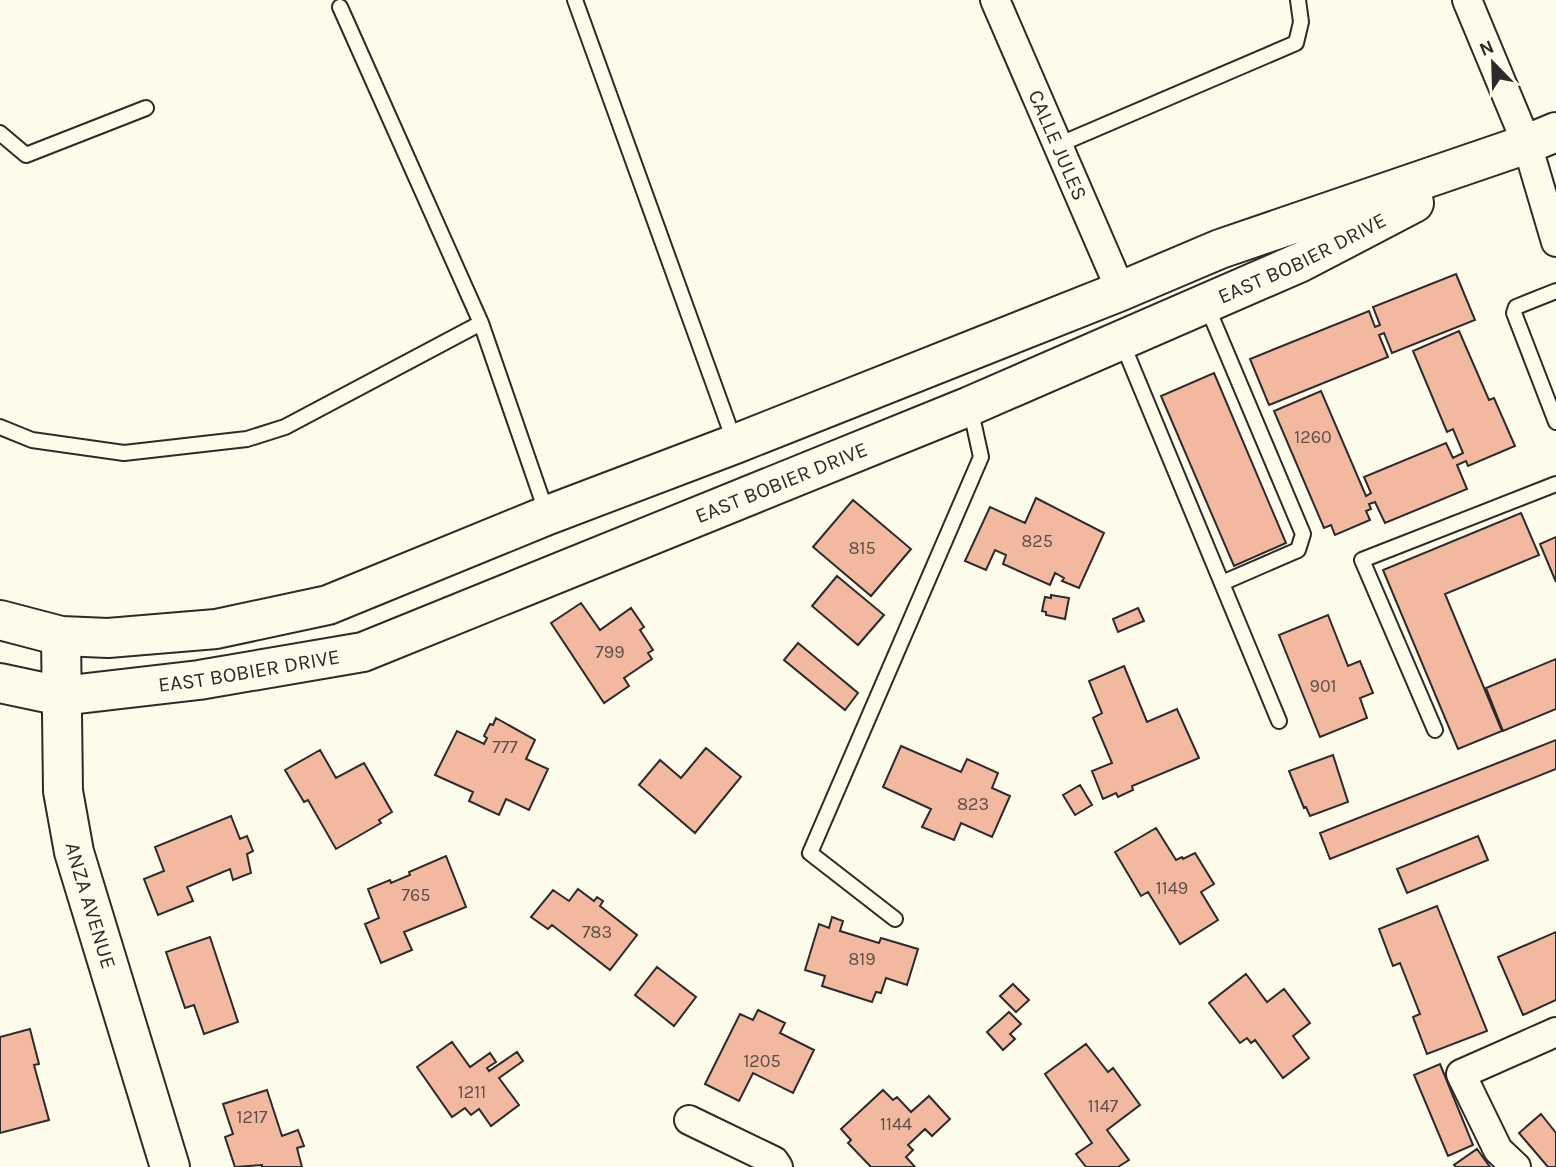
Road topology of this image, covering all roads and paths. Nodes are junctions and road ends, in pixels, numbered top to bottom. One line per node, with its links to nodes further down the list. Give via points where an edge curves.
1 (575, 0): 19 (lane)
2 (995, 0): 9 (street, CALLE JULES)
3 (1298, 0): 9 (lane, via 1301,22 1296,43)
4 (1466, 0): 8 (street)
5 (340, 7): 14 (lane)
6 (146, 108): 7 (lane, via 26,155)
7 (0, 133)
8 (1542, 139): 10 (street); 11 (main road, EAST BOBIER DRIVE, via 1220,249); 13 (main road, EAST BOBIER DRIVE, via 1301,262)
9 (1058, 145): 11 (street, CALLE JULES)
10 (1556, 242)
11 (1121, 291): 19 (main road, EAST BOBIER DRIVE)
12 (1556, 291): 17 (lane, via 1516,307 1514,313)
13 (1206, 303): 15 (main road, EAST BOBIER DRIVE); 22 (lane, via 1303,534 1298,550)
14 (481, 323): 18 (lane, via 285,427 247,439 124,453 32,440); 21 (lane)
15 (1121, 339): 16 (main road, EAST BOBIER DRIVE); 22 (lane)
16 (970, 406): 26 (main road, EAST BOBIER DRIVE, via 363,652 198,680); 29 (lane, via 981,457 810,853)
17 (1556, 422)
18 (0, 427)
19 (735, 444): 21 (main road, EAST BOBIER DRIVE)
20 (1556, 484): 28 (lane, via 1362,560)
21 (548, 515): 24 (main road, EAST BOBIER DRIVE, via 328,605 216,629 108,638)
22 (1222, 583): 27 (lane)
23 (0, 620): 24 (main road, EAST BOBIER DRIVE)
24 (61, 636): 26 (main road, ANZA AVENUE)
25 (0, 684): 26 (main road, EAST BOBIER DRIVE)
26 (61, 696): 32 (main road, ANZA AVENUE, via 62,791 74,852)
27 (1279, 721)
28 (1435, 730)
29 (895, 919)
30 (1556, 1032): 34 (street, via 1461,1074 1498,1150)
31 (689, 1120): 33 (street)
32 (170, 1167)
33 (778, 1167)
34 (1516, 1167)

